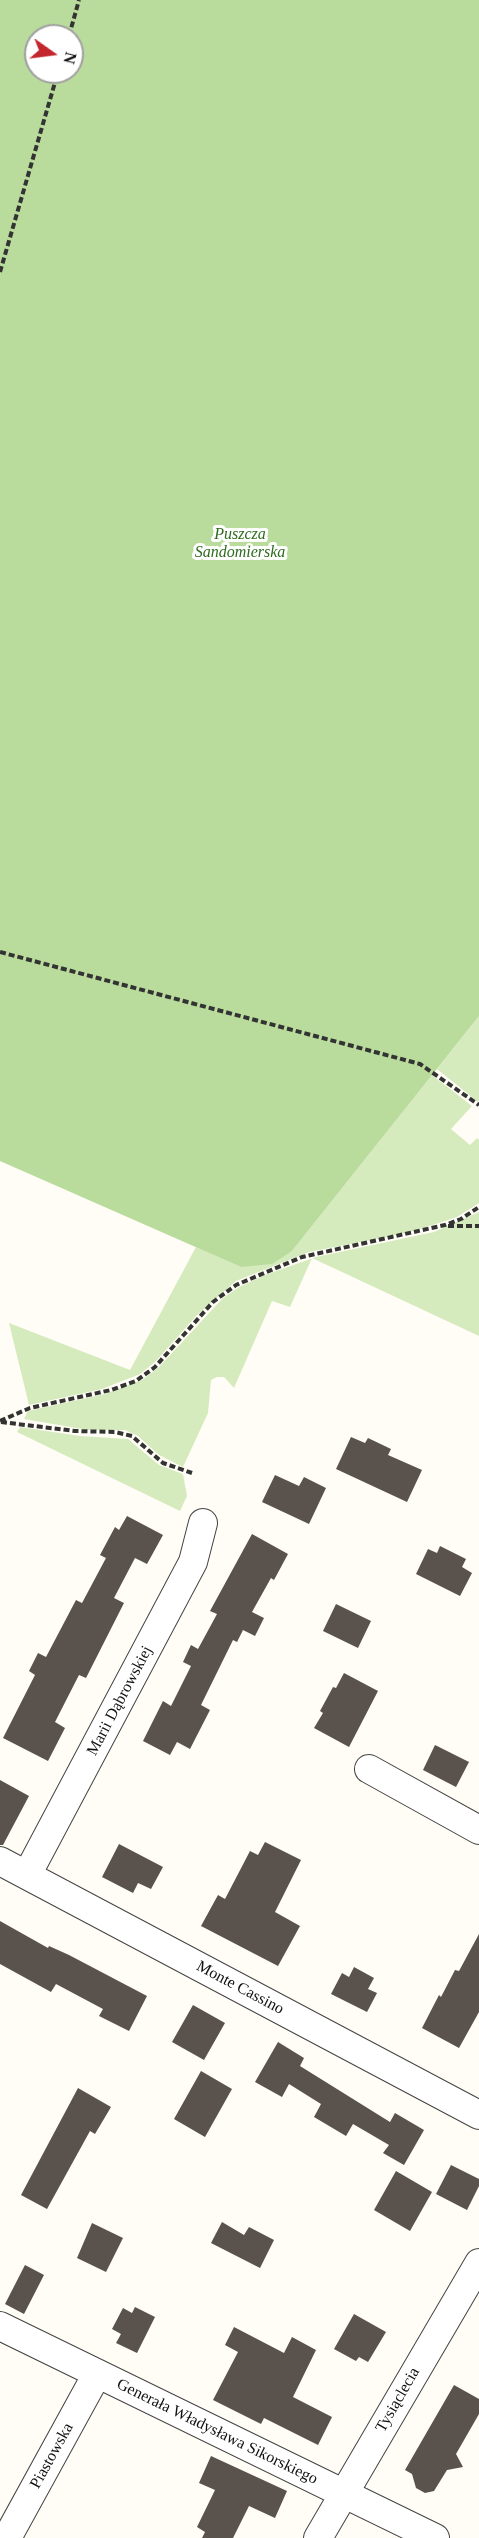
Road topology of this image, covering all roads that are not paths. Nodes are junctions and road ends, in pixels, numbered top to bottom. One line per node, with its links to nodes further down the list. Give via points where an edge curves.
1 (203, 1523): 5 (street, Marii Dąbrowskiej, via 194,1562)
2 (369, 1769): 3 (street)
3 (479, 1830)
4 (0, 1861): 5 (street, Monte Cassino)
5 (27, 1875): 6 (street, Monte Cassino)
6 (479, 2115)
7 (479, 2263): 10 (street, Tysiąclecia)
8 (0, 2326): 9 (street, Generała Władysława Sikorskiego)
9 (97, 2374): 10 (street, Generała Władysława Sikorskiego); 11 (street, Piastowska)
10 (344, 2494): 12 (street, Tysiąclecia); 13 (street, Generała Władysława Sikorskiego)
11 (7, 2538)
12 (318, 2538)
13 (435, 2538)

